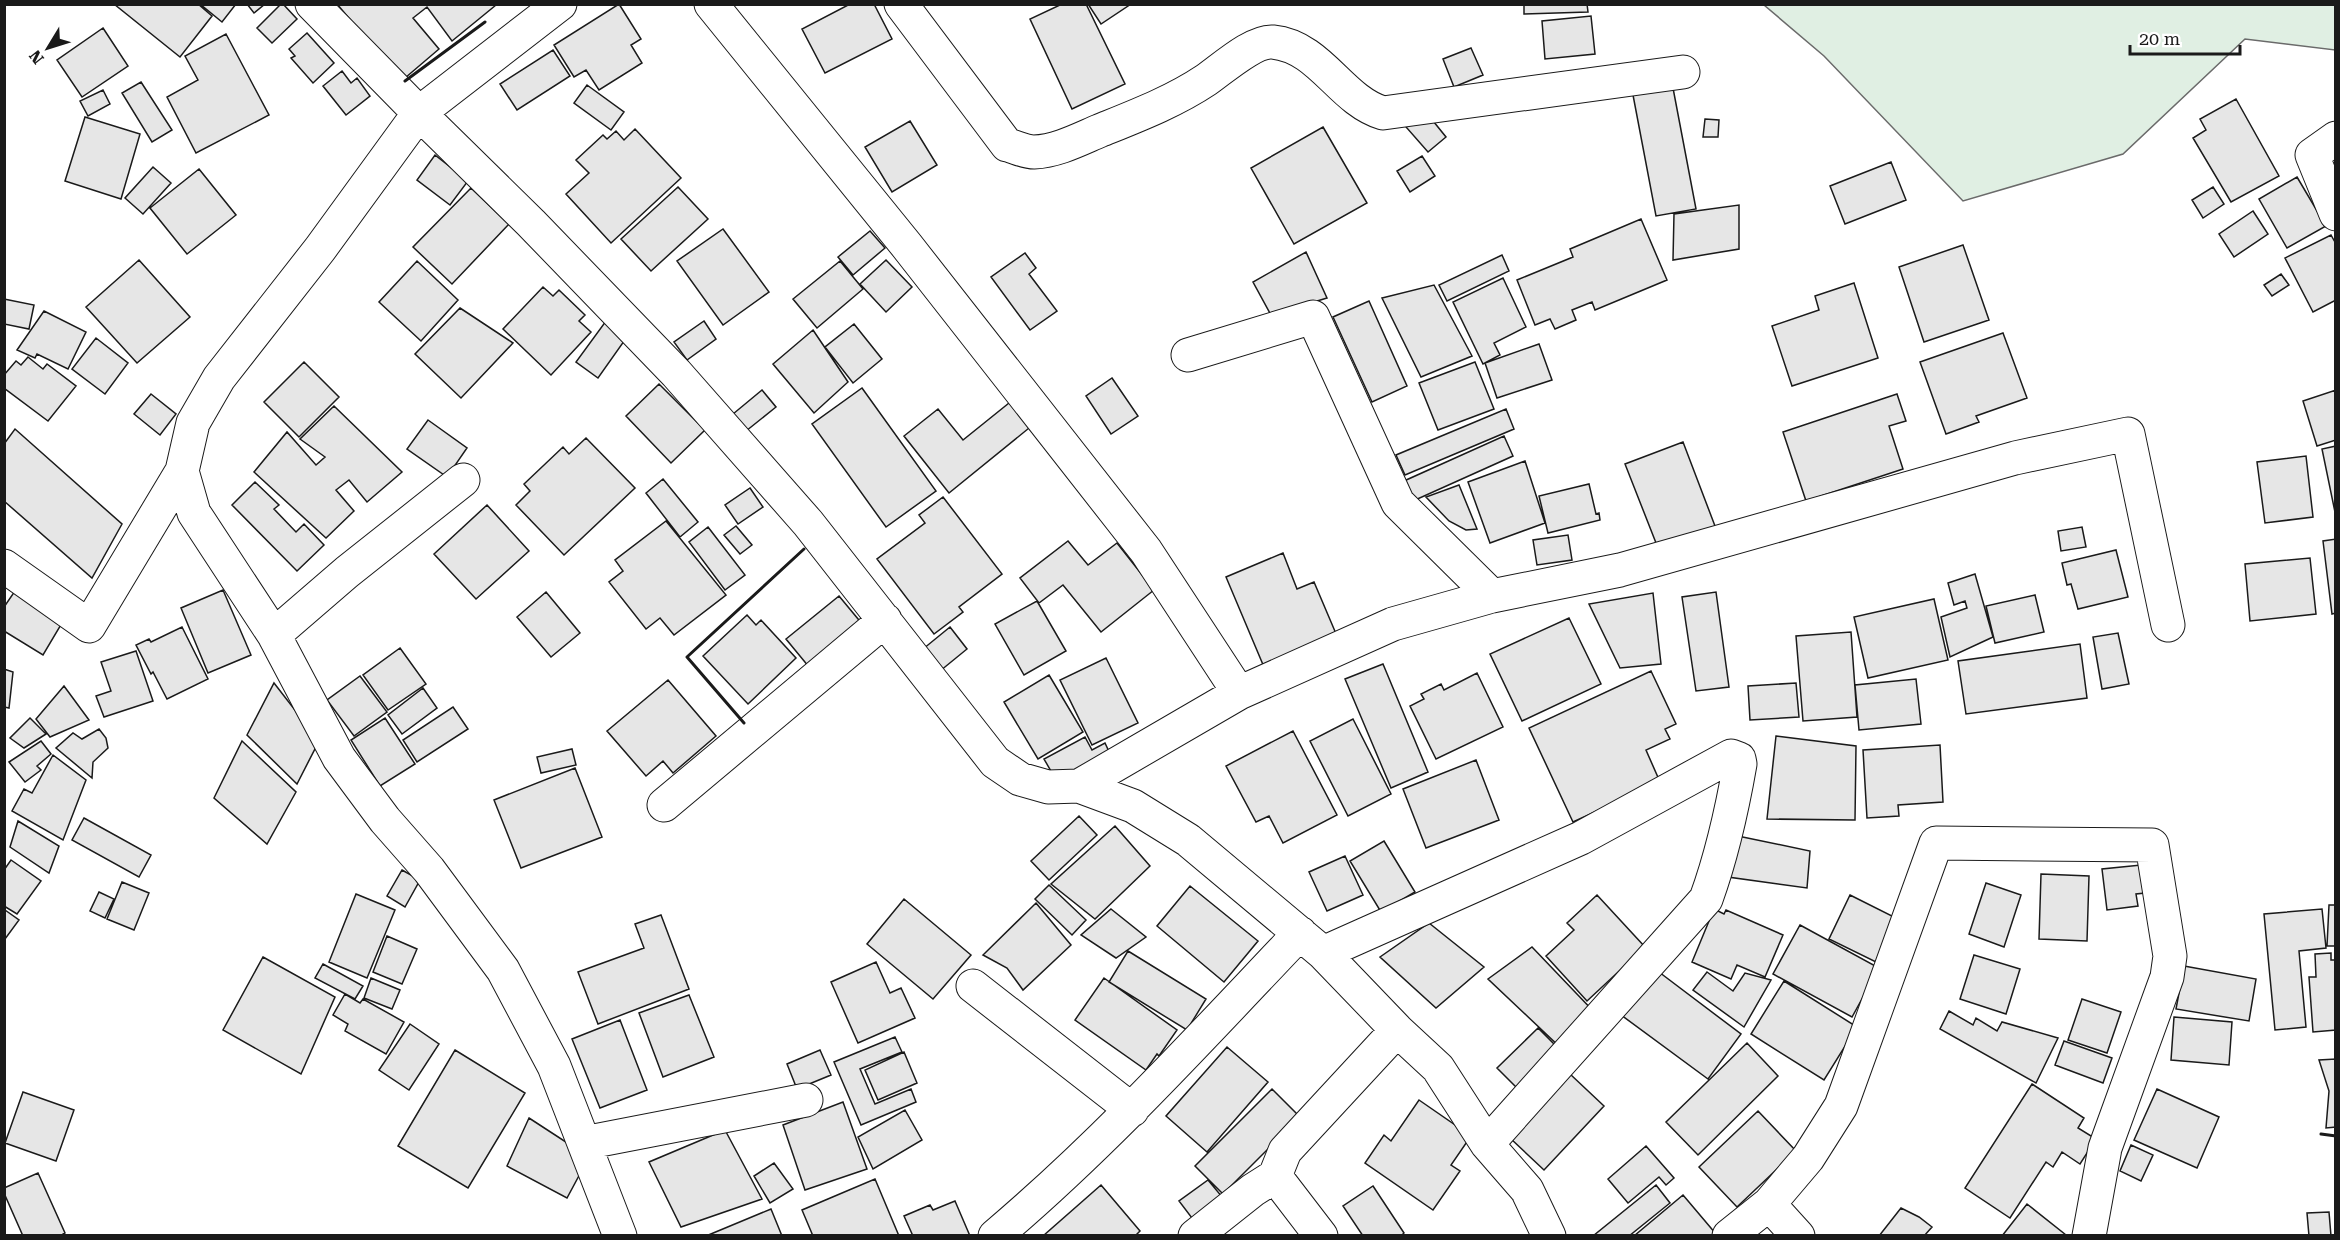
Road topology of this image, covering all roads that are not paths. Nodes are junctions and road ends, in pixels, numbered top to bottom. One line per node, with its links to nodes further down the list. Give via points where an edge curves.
1 (312, 4): 6 (street)
2 (560, 4): 6 (street)
3 (711, 4): 17 (street, via 1146,551)
4 (901, 4): 5 (street, via 1007,145 1031,152 1053,150 1158,108 1245,51 1271,42 1297,48 1370,109 1383,113)
5 (1683, 72)
6 (419, 113): 10 (street, via 219,378 193,423); 14 (street, via 676,373 808,523)
7 (2336, 138): 8 (street, via 2312,155)
8 (2336, 214)
9 (1188, 355): 13 (street, via 1313,317 1398,503)
10 (182, 471): 12 (street, via 89,626); 16 (street, via 194,513)
11 (463, 480): 16 (street)
12 (4, 567)
13 (1492, 596): 15 (street, via 1620,570 2015,458 2128,434); 17 (street, via 1392,624)
14 (885, 620): 18 (street, via 995,762 1020,779 1048,787); 19 (street)
15 (2168, 625)
16 (274, 635): 25 (street, via 339,758 503,970 555,1066)
17 (1239, 693): 18 (street)
18 (1079, 786): 20 (street, via 1132,806 1188,840)
19 (664, 806)
20 (1311, 943): 22 (street); 24 (street); 26 (street, via 1581,838 1731,756 1739,759 1730,819 1706,899)
21 (973, 986): 24 (street)
22 (1397, 1030): 26 (street, via 1438,1068); 27 (street, via 1285,1151)
23 (806, 1100): 25 (street)
24 (1132, 1110): 30 (street)
25 (584, 1143): 29 (street)
26 (1487, 1144): 33 (street, via 1527,1190)
27 (1275, 1176): 31 (street); 32 (street)
28 (1769, 1204): 34 (street); 35 (street); 36 (street, via 1808,1158 1841,1106 1936,843 2152,845 2170,956 2167,976 2105,1148)
29 (620, 1236)
30 (995, 1236)
31 (1195, 1236)
32 (1321, 1236)
33 (1549, 1236)
34 (1729, 1236)
35 (1798, 1236)
36 (2089, 1236)

